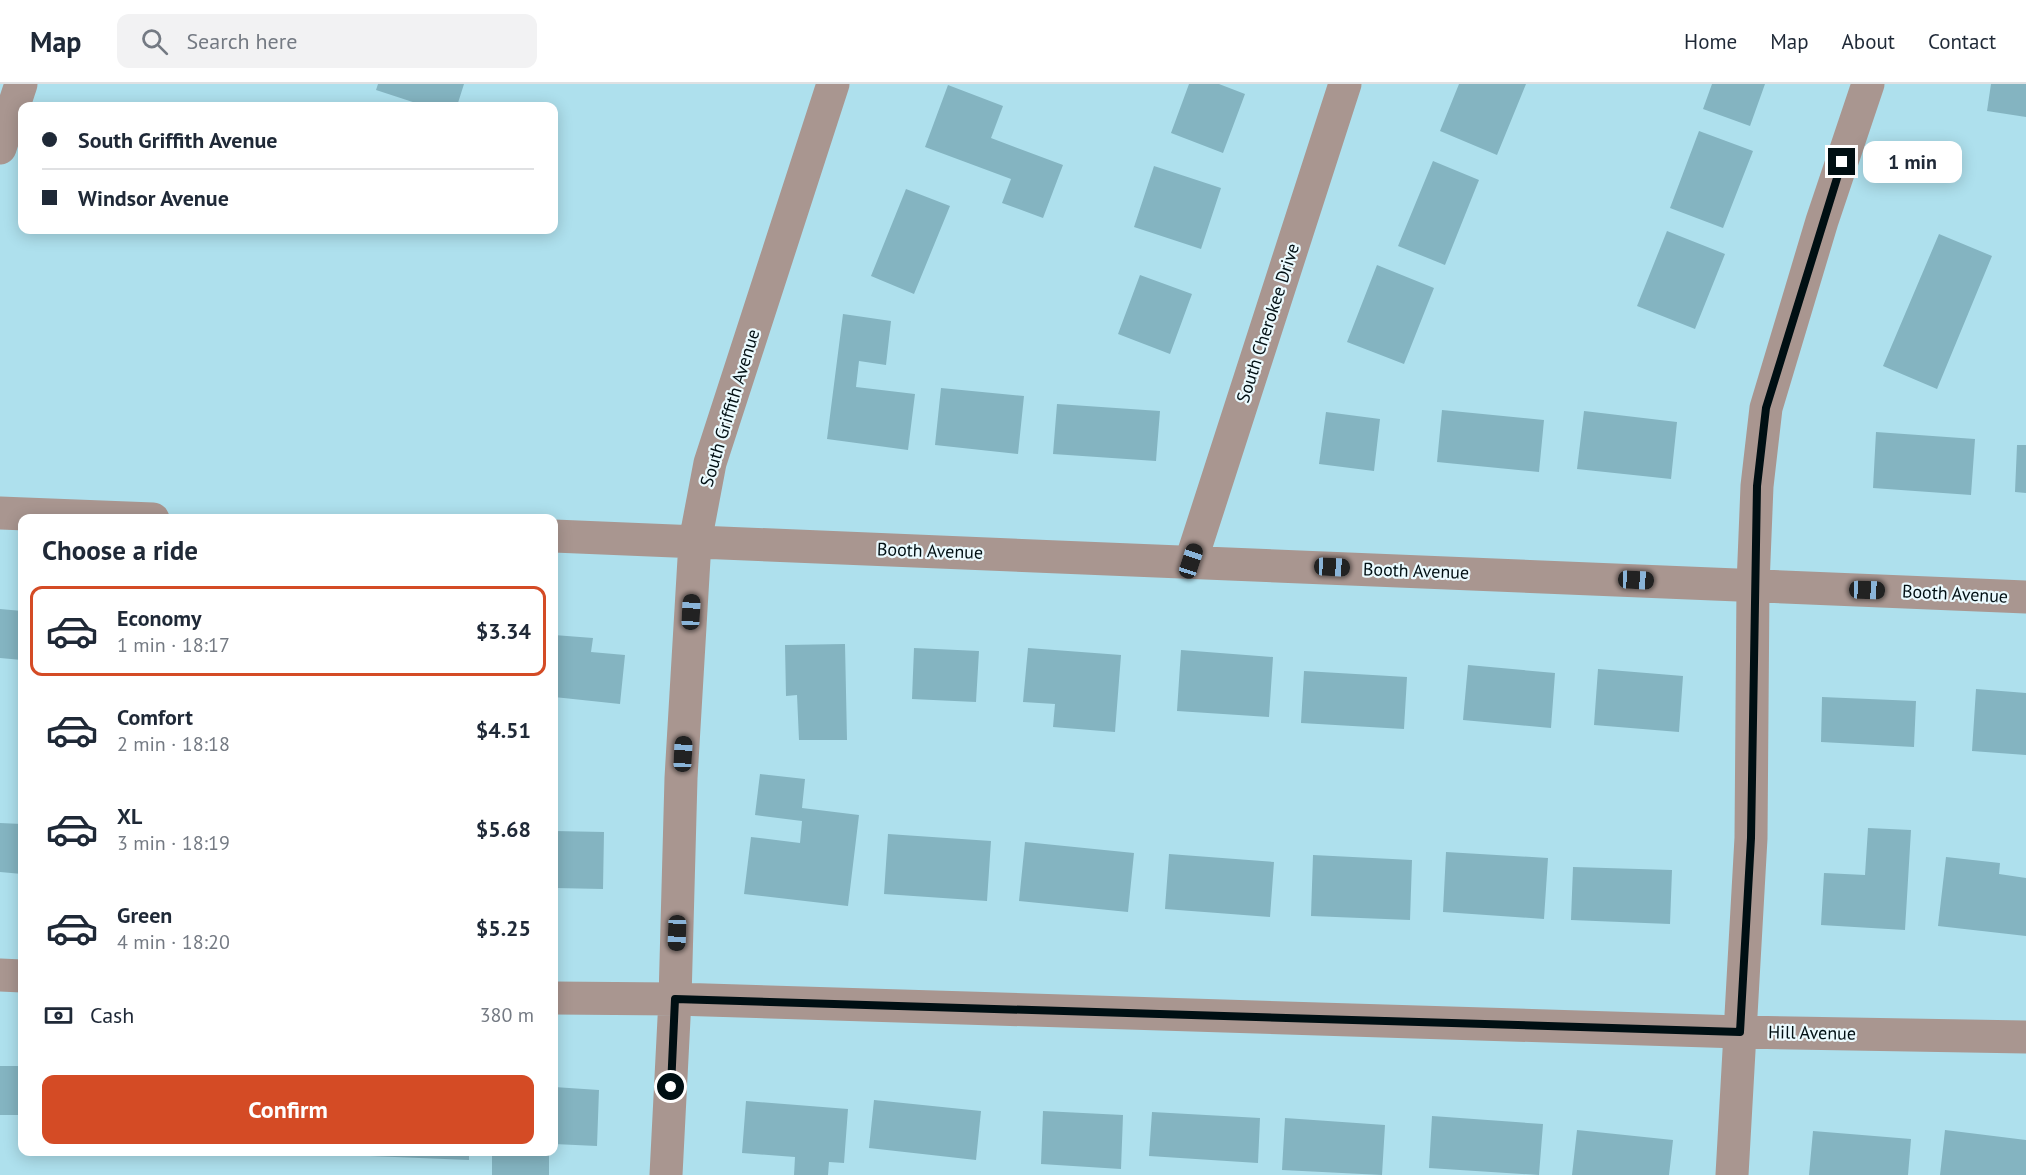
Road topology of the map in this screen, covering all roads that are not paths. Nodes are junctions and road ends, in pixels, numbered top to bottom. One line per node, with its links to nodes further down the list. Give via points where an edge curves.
1 (21, 84): 5 (street)
2 (833, 84): 9 (street, South Griffith Avenue, via 710,463)
3 (1345, 84): 10 (street, South Cherokee Drive)
4 (1868, 84): 11 (street, via 1766,408 1757,486)
5 (0, 148)
6 (0, 513): 7 (street)
7 (26, 514)
8 (558, 536): 9 (street, Booth Avenue)
9 (695, 542): 10 (street, Booth Avenue); 16 (street, South Griffith Avenue, via 681,778)
10 (1191, 561): 11 (street, Booth Avenue)
11 (1754, 585): 12 (street, Booth Avenue); 17 (street, via 1751,838)
12 (2026, 597)
13 (0, 975): 14 (street)
14 (18, 976)
15 (558, 998): 16 (street, Hill Avenue)
16 (675, 999): 17 (street, Hill Avenue); 19 (street, South Griffith Avenue)
17 (1740, 1032): 18 (street, Hill Avenue); 20 (street)
18 (2026, 1037)
19 (666, 1175)
20 (1732, 1175)

